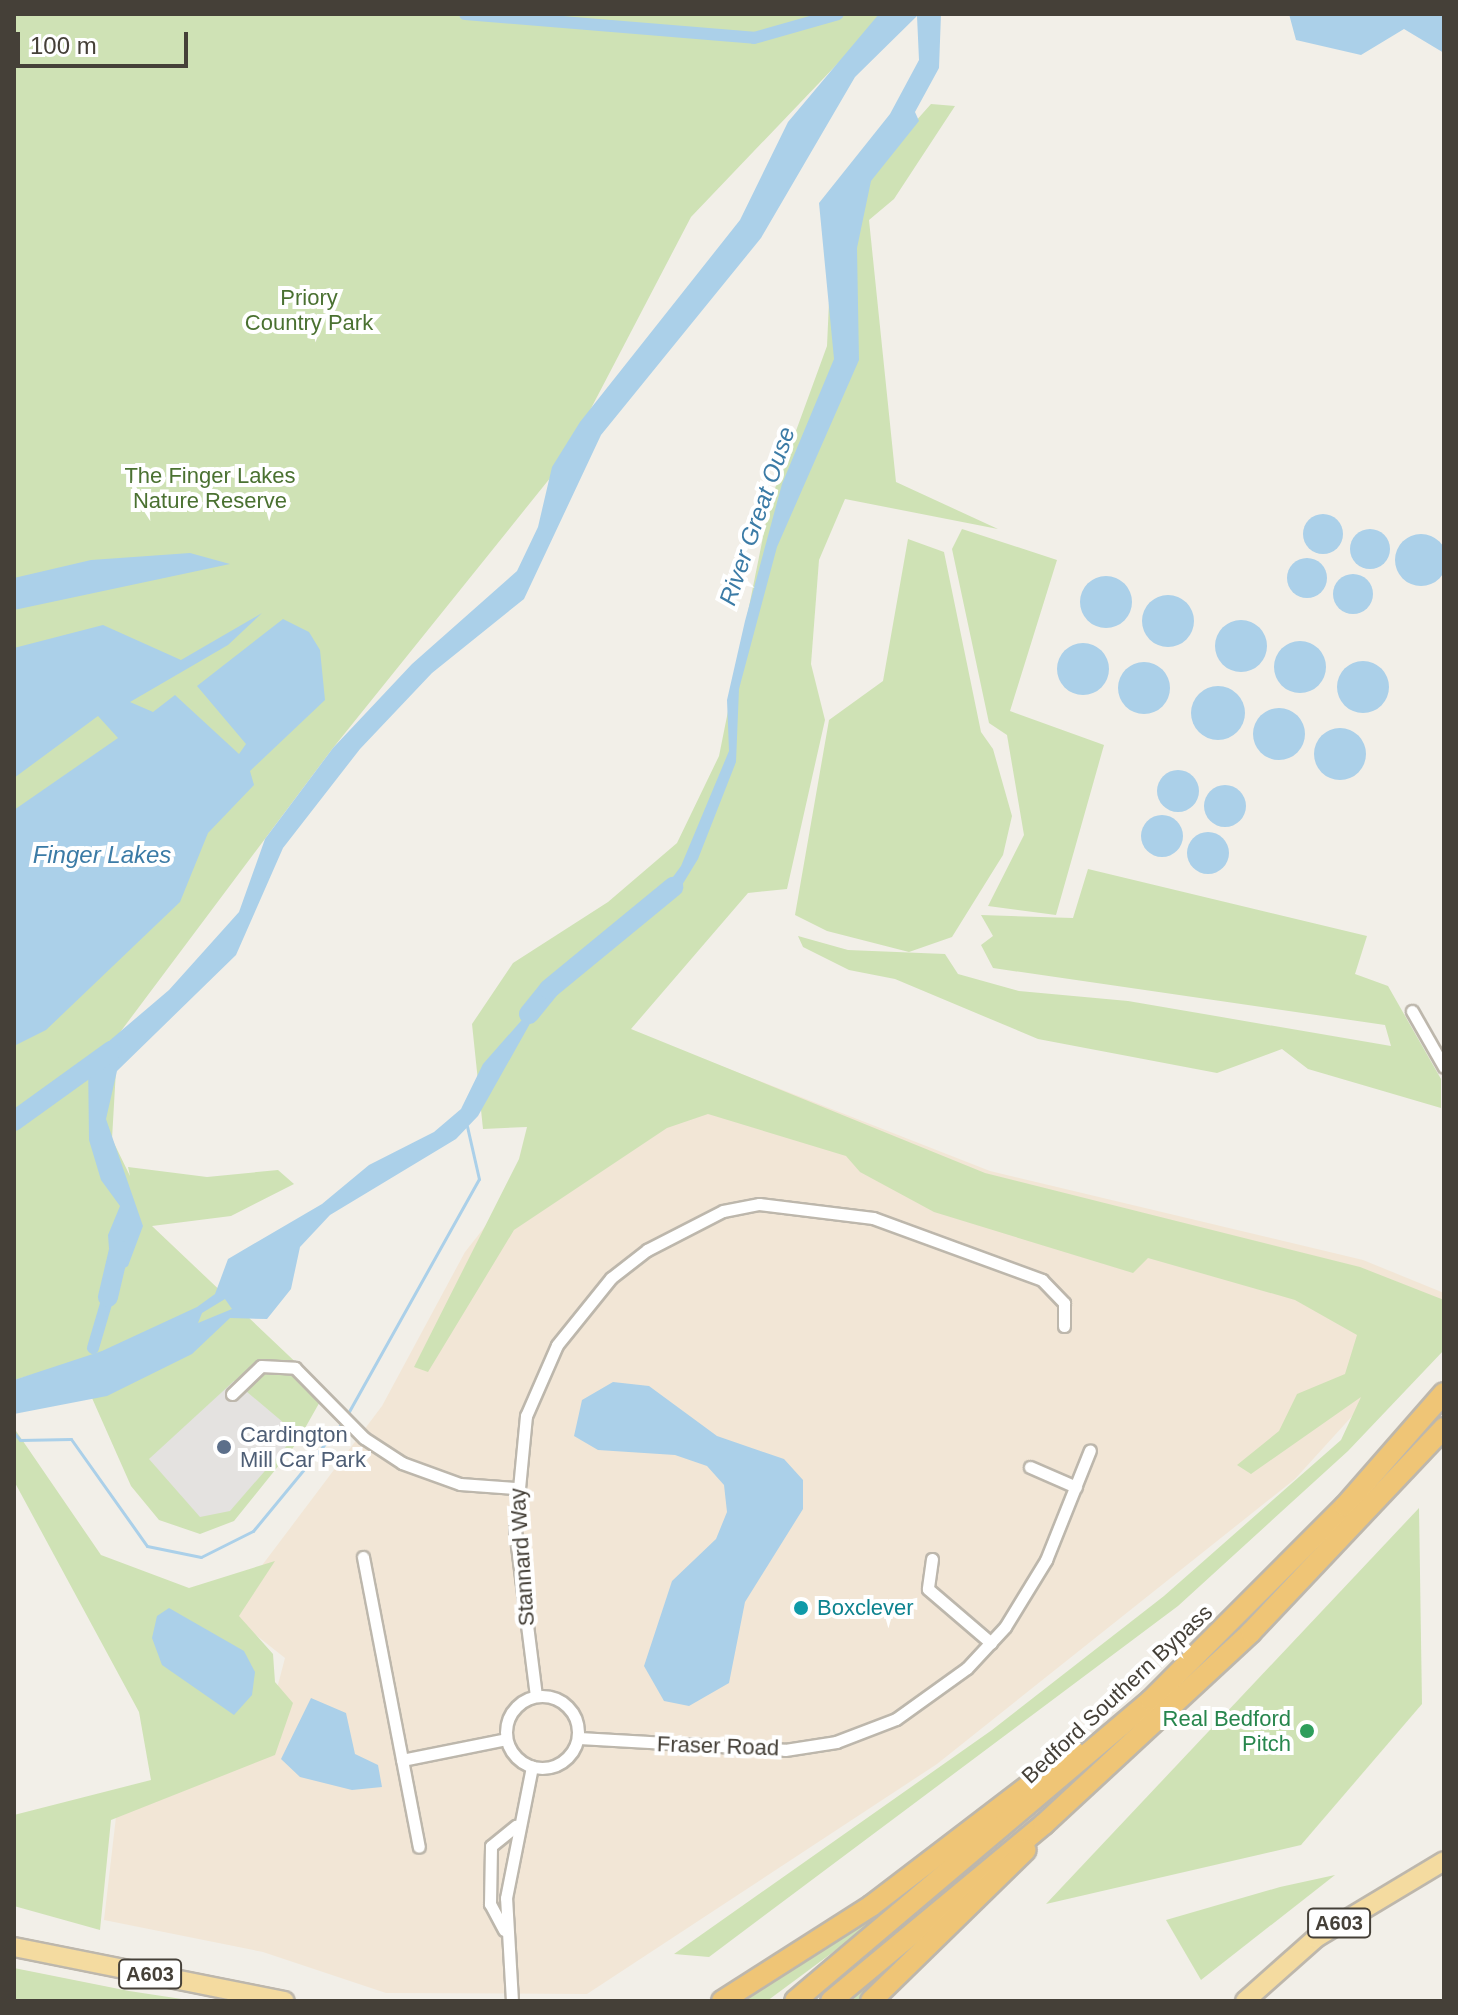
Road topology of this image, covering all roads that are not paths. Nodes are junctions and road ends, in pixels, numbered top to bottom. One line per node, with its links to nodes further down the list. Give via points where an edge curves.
1 (1412, 1011): 2 (street)
2 (1444, 1067)
3 (1064, 1326): 10 (street, Stannard Way, via 1064,1303 1042,1280 900,1225 759,1204 723,1211 647,1250 611,1278 542,1373)
4 (1444, 1393): 15 (highway, Bedford Southern Bypass, via 1345,1506)
5 (232, 1394): 10 (street, via 258,1368 295,1368 364,1438 427,1475)
6 (1444, 1428): 20 (highway, Bedford Southern Bypass, via 1251,1632)
7 (1090, 1450): 9 (street, Fraser Road)
8 (1030, 1467): 9 (street)
9 (1076, 1487): 13 (street, Fraser Road, via 1046,1560)
10 (515, 1488): 14 (street, Stannard Way)
11 (363, 1557): 18 (street)
12 (932, 1559): 13 (street, via 928,1589)
13 (991, 1643): 16 (street, Fraser Road, via 935,1695 836,1742 751,1751)
14 (536, 1696): 16 (street, via 564,1703); 17 (street, via 513,1711)
15 (1151, 1700): 28 (highway, via 1110,1721 871,1906); 29 (highway, Bedford Southern Bypass)
16 (579, 1738): 19 (street, via 566,1760)
17 (506, 1739): 18 (street); 19 (street)
18 (402, 1760): 22 (street)
19 (532, 1767): 21 (street)
20 (1044, 1824): 30 (highway, Bedford Southern Bypass); 31 (highway, via 1009,1873)
21 (516, 1826): 24 (street); 24 (street, via 491,1846 490,1904)
22 (419, 1847)
23 (1444, 1861): 32 (main road, A603, via 1316,1938)
24 (504, 1931): 27 (street)
25 (14, 1947): 26 (main road, A603)
26 (285, 2001)
27 (512, 2001)
28 (722, 2001)
29 (795, 2001)
30 (831, 2001)
31 (871, 2001)
32 (1245, 2001)

